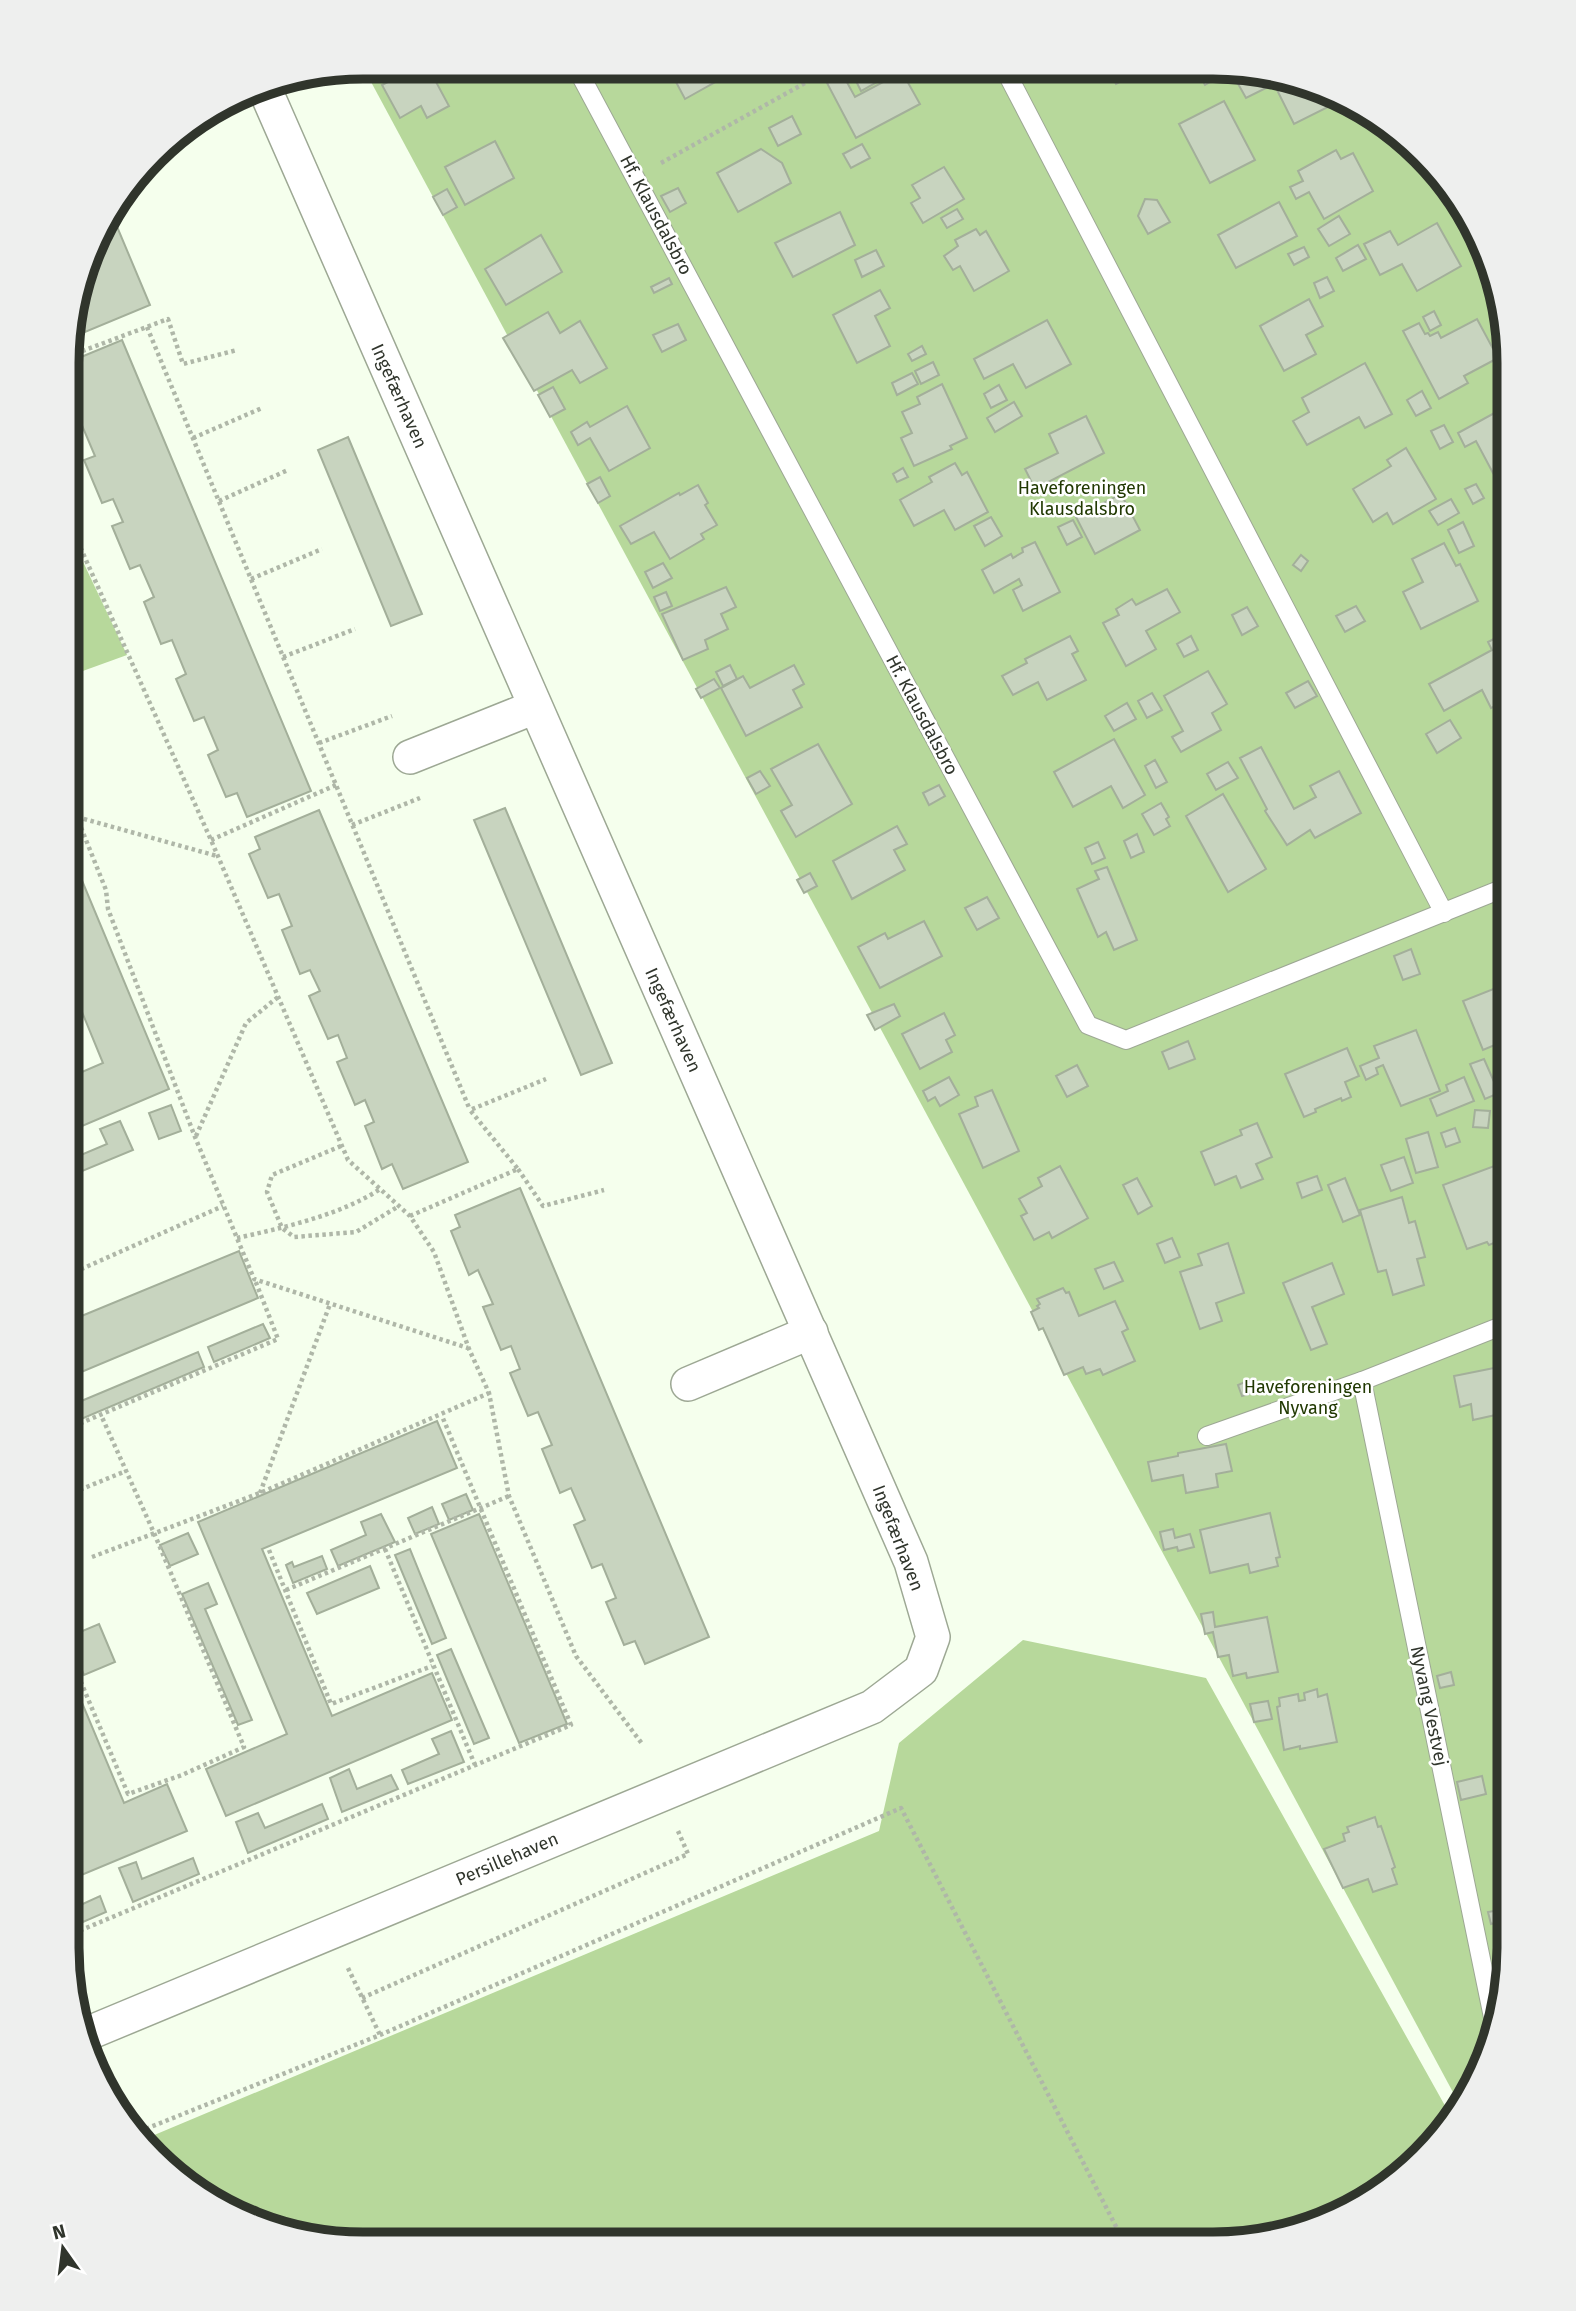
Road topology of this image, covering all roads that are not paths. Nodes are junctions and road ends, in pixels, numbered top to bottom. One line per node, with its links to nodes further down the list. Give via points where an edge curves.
1 (583, 79): 7 (lane, Hf. Klausdalsbro, via 1088,1025 1126,1040)
2 (1010, 79): 7 (lane)
3 (267, 96): 4 (street, Ingefærhaven)
4 (535, 707): 5 (street); 9 (street, Ingefærhaven)
5 (410, 757)
6 (1497, 891): 7 (lane, Hf. Klausdalsbro)
7 (1444, 912)
8 (1497, 1328): 10 (lane)
9 (811, 1332): 11 (street); 13 (street, Ingefærhaven, via 911,1562 933,1637)
10 (1362, 1381): 12 (lane); 14 (lane, Nyvang Vestvej)
11 (688, 1384)
12 (1207, 1436)
13 (921, 1670): 15 (street, Persillehaven, via 872,1707)
14 (1491, 2008)
15 (91, 2032)

